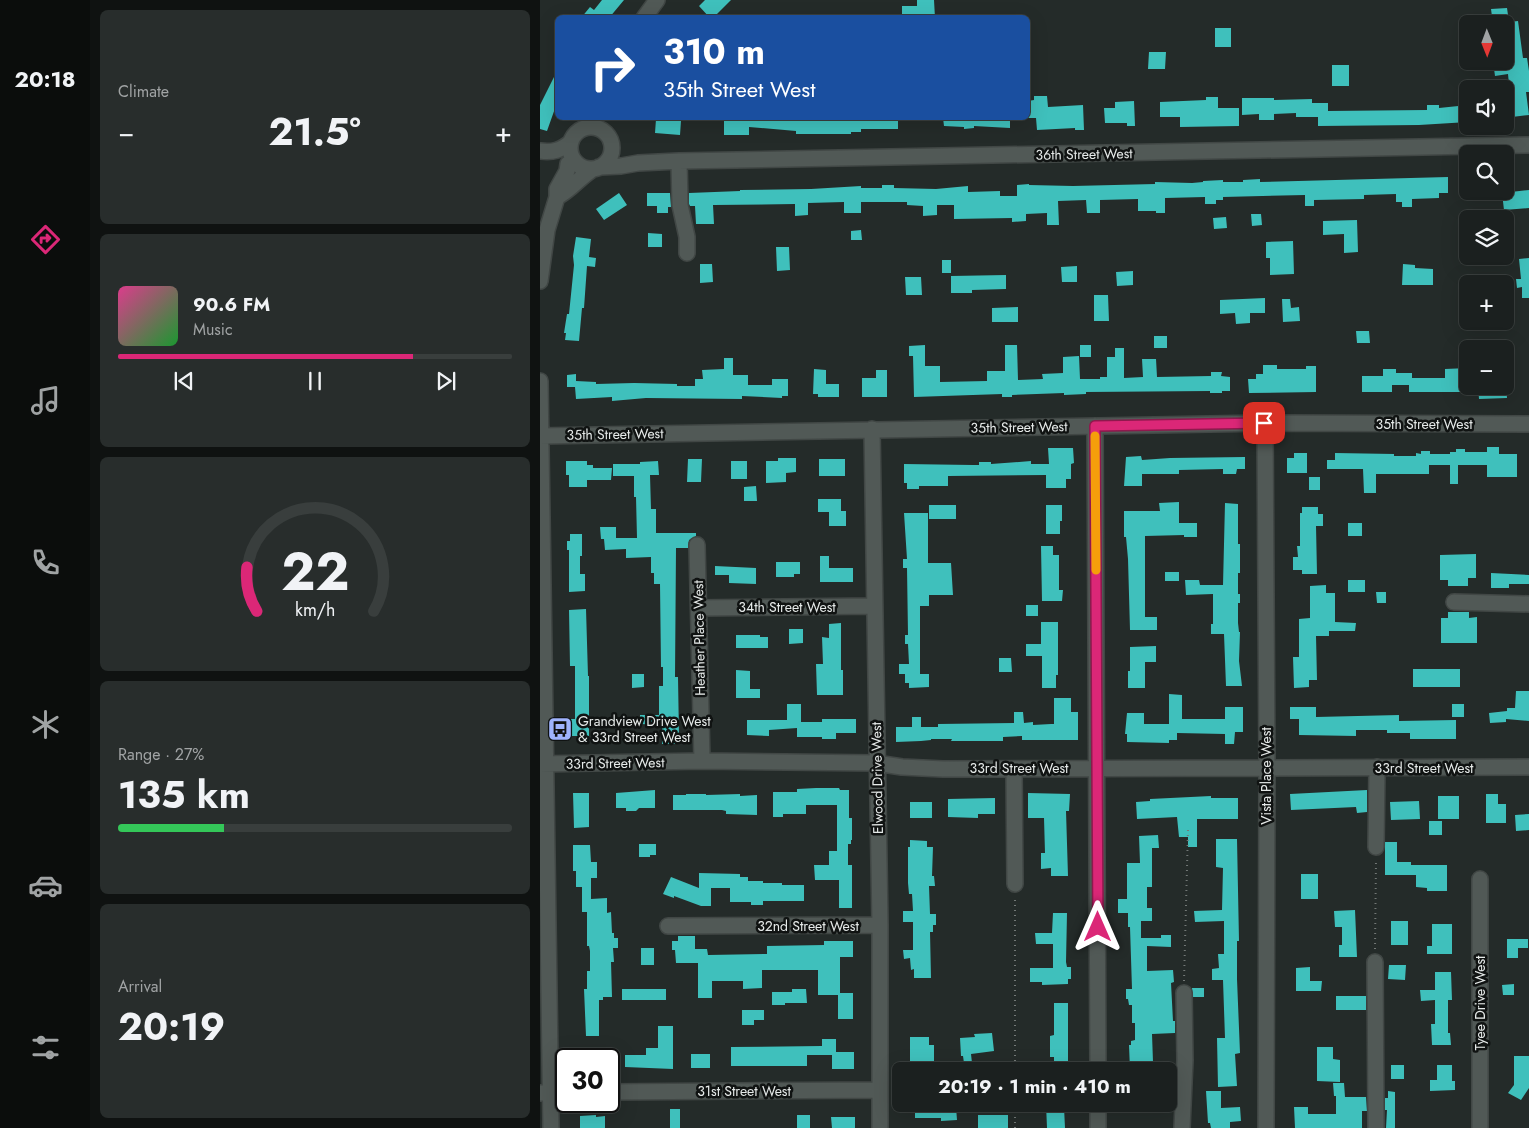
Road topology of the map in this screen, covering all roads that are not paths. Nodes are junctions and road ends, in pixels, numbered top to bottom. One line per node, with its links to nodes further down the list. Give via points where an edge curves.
1 (657, 0): 2 (street)
2 (646, 15)
3 (586, 123): 4 (street); 5 (street)
4 (605, 131): 11 (street); 12 (street, via 610,158)
5 (571, 142): 7 (street, via 553,152); 9 (street)
6 (1529, 145): 10 (street, 36th Street West)
7 (540, 151)
8 (540, 160): 9 (street)
9 (571, 162): 12 (street); 13 (street, via 556,189)
10 (679, 162): 11 (street, 36th Street West); 14 (street, via 680,204)
11 (638, 163): 12 (street, 36th Street West)
12 (596, 168): 13 (street)
13 (557, 197): 15 (street, via 547,230)
14 (687, 253)
15 (540, 281)
16 (540, 381): 21 (street)
17 (1264, 423): 18 (street, 35th Street West); 19 (street, 35th Street West); 31 (street, Vista Place West)
18 (1529, 424)
19 (1095, 426): 20 (street, 35th Street West); 33 (street)
20 (872, 429): 21 (street, 35th Street West); 25 (street, Elwood Drive West)
21 (541, 436): 26 (street)
22 (697, 546): 27 (street, Heather Place West)
23 (1454, 602): 24 (street)
24 (1529, 604)
25 (874, 606): 27 (street, 34th Street West); 29 (street, Elwood Drive West)
26 (542, 608): 30 (street)
27 (699, 608): 28 (street, Heather Place West)
28 (702, 761): 29 (street, 33rd Street West); 30 (street, 33rd Street West)
29 (876, 763): 35 (street, 33rd Street West, via 902,767); 39 (street, Elwood Drive West)
30 (543, 764): 45 (street)
31 (1267, 767): 33 (street, 33rd Street West); 34 (street, 33rd Street West); 52 (street, Vista Place West)
32 (1529, 767): 34 (street, 33rd Street West)
33 (1097, 768): 35 (street, 33rd Street West); 43 (street)
34 (1377, 768): 36 (street)
35 (1014, 769): 38 (street)
36 (1376, 846)
37 (1480, 878): 54 (street, Tyee Drive West)
38 (1015, 884)
39 (880, 925): 40 (street, 32nd Street West); 44 (street, Elwood Drive West)
40 (668, 926)
41 (1375, 962): 53 (street)
42 (1184, 993): 51 (street)
43 (1098, 1062)
44 (880, 1090): 46 (street, 31st Street West); 48 (street, Elwood Drive West)
45 (545, 1092): 49 (street)
46 (620, 1092)
47 (1098, 1112): 50 (street)
48 (883, 1127)
49 (551, 1128)
50 (1098, 1128)
51 (1182, 1128)
52 (1266, 1128)
53 (1376, 1128)
54 (1480, 1128)

